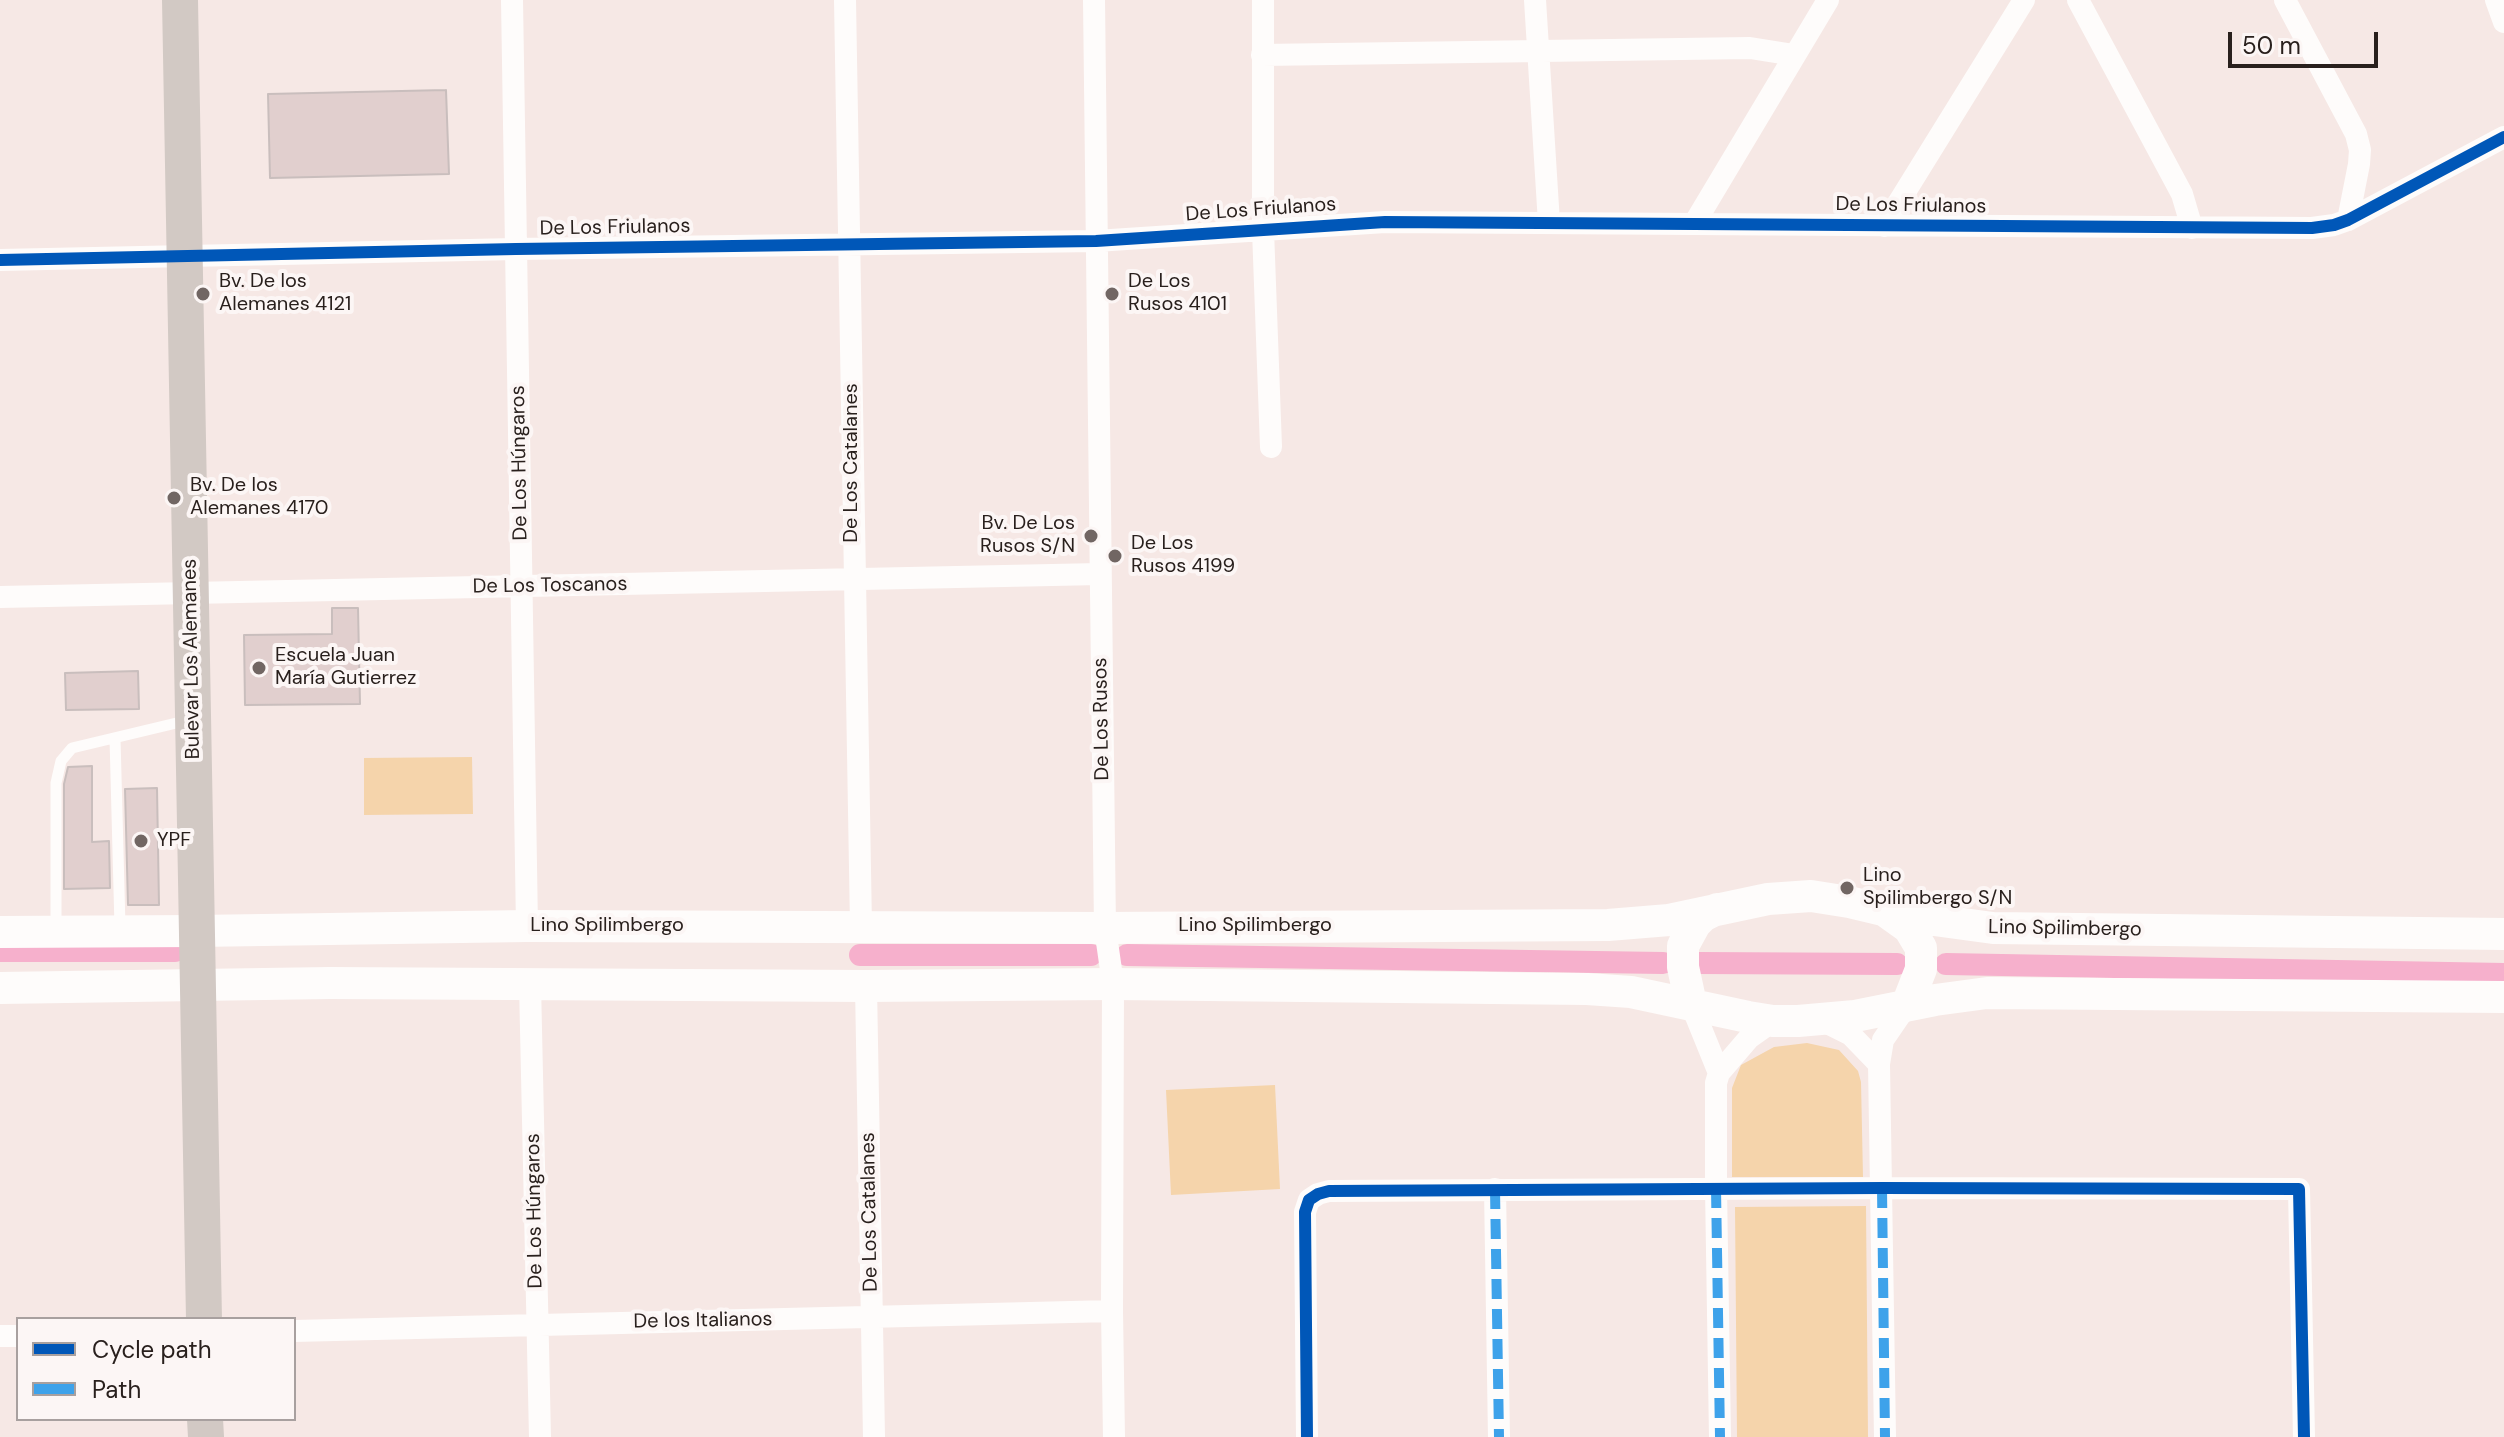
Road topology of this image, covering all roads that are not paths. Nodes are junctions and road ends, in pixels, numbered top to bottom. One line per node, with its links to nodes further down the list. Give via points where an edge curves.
1 (180, 0): 26 (main road, Bulevar Los Alemanes)
2 (512, 0): 25 (street, De Los Húngaros)
3 (845, 0): 24 (street, De Los Catalanes)
4 (1094, 0): 23 (street, De Los Rusos)
5 (1263, 0): 14 (street)
6 (1535, 0): 13 (street)
7 (1828, 0): 15 (street)
8 (2024, 0): 20 (street)
9 (2078, 0): 21 (street, via 2182,194)
10 (2285, 0): 17 (street, via 2356,134 2359,164)
11 (2496, 0): 12 (street)
12 (2504, 22)
13 (1538, 51): 14 (street); 15 (street, via 1750,48); 18 (street)
14 (1262, 55): 22 (street)
15 (1794, 55): 19 (street)
16 (2504, 137): 17 (street, De Los Friulanos)
17 (2348, 220): 21 (street, De Los Friulanos, via 2312,228)
18 (1549, 223): 19 (street, De Los Friulanos); 22 (street, De Los Friulanos, via 1360,223)
19 (1694, 224): 20 (street, De Los Friulanos)
20 (1884, 226): 21 (street, De Los Friulanos)
21 (2192, 228)
22 (1263, 230): 23 (street, De Los Friulanos); 28 (street)
23 (1096, 241): 24 (street, De Los Friulanos); 29 (street, De Los Rusos)
24 (851, 246): 25 (street, De Los Friulanos); 30 (street, De Los Catalanes)
25 (516, 249): 26 (street, De Los Friulanos); 31 (street, De Los Húngaros)
26 (184, 256): 27 (street, De Los Friulanos); 32 (main road, Bulevar Los Alemanes)
27 (0, 260)
28 (1271, 447)
29 (1100, 574): 30 (street, De Los Toscanos); 40 (street, De Los Rusos)
30 (853, 580): 31 (street, De Los Toscanos); 39 (street, De Los Catalanes)
31 (522, 587): 32 (street, De Los Toscanos); 38 (street, De Los Húngaros)
32 (191, 594): 33 (street, De Los Toscanos); 34 (main road, Bulevar Los Alemanes)
33 (0, 597)
34 (193, 719): 35 (lane); 42 (main road, Bulevar Los Alemanes)
35 (115, 738): 44 (lane, via 72,748 61,761 56,783); 45 (lane)
36 (1717, 909): 37 (main road, Lino Spilimbergo, via 1811,896); 40 (main road, Lino Spilimbergo, via 1608,925); 55 (main road, via 1695,924 1683,946)
37 (1888, 912): 46 (main road, Lino Spilimbergo, via 2016,929); 56 (main road, via 1909,928 1921,948 1921,969)
38 (527, 926): 39 (main road, Lino Spilimbergo); 41 (main road, Lino Spilimbergo)
39 (861, 926): 40 (main road, Lino Spilimbergo)
40 (1105, 928): 49 (street, De Los Rusos)
41 (330, 930): 42 (main road, Lino Spilimbergo); 47 (main road, via 348,956 340,976)
42 (197, 931): 45 (main road, Lino Spilimbergo); 50 (main road, Bulevar Los Alemanes)
43 (0, 932): 44 (main road, Lino Spilimbergo)
44 (56, 932): 45 (main road, Lino Spilimbergo); 52 (main road, via 45,954)
45 (120, 932)
46 (2504, 934)
47 (330, 983): 48 (main road); 50 (main road)
48 (530, 984): 51 (main road); 67 (street, De Los Húngaros)
49 (1113, 984): 51 (main road); 55 (main road, via 1599,990); 64 (street, De Los Rusos)
50 (198, 986): 52 (main road); 65 (main road, Bulevar Los Alemanes)
51 (866, 986): 66 (street, De Los Catalanes)
52 (56, 987): 53 (main road)
53 (0, 988)
54 (2504, 997): 56 (main road, via 1987,993)
55 (1691, 1004): 57 (main road); 60 (street)
56 (1907, 1005): 58 (main road); 59 (street, via 1883,1040)
57 (1773, 1021): 58 (main road); 60 (street, via 1749,1038)
58 (1823, 1021): 59 (street, via 1851,1035)
59 (1879, 1064): 62 (street)
60 (1719, 1073): 61 (street)
61 (1716, 1188): 62 (street); 63 (street); 74 (street)
62 (1882, 1188): 75 (street); 76 (street, via 2299,1189)
63 (1495, 1189): 72 (street, via 1329,1191 1309,1200); 73 (street)
64 (1112, 1311): 66 (street, De los Italianos); 71 (street, De Los Rusos)
65 (204, 1317)
66 (872, 1317): 67 (street, De los Italianos); 70 (street, De Los Catalanes)
67 (538, 1325): 68 (street, De los Italianos); 69 (street, De Los Húngaros)
68 (296, 1331)
69 (540, 1437)
70 (874, 1437)
71 (1114, 1437)
72 (1307, 1437)
73 (1499, 1437)
74 (1720, 1437)
75 (1885, 1437)
76 (2304, 1437)

